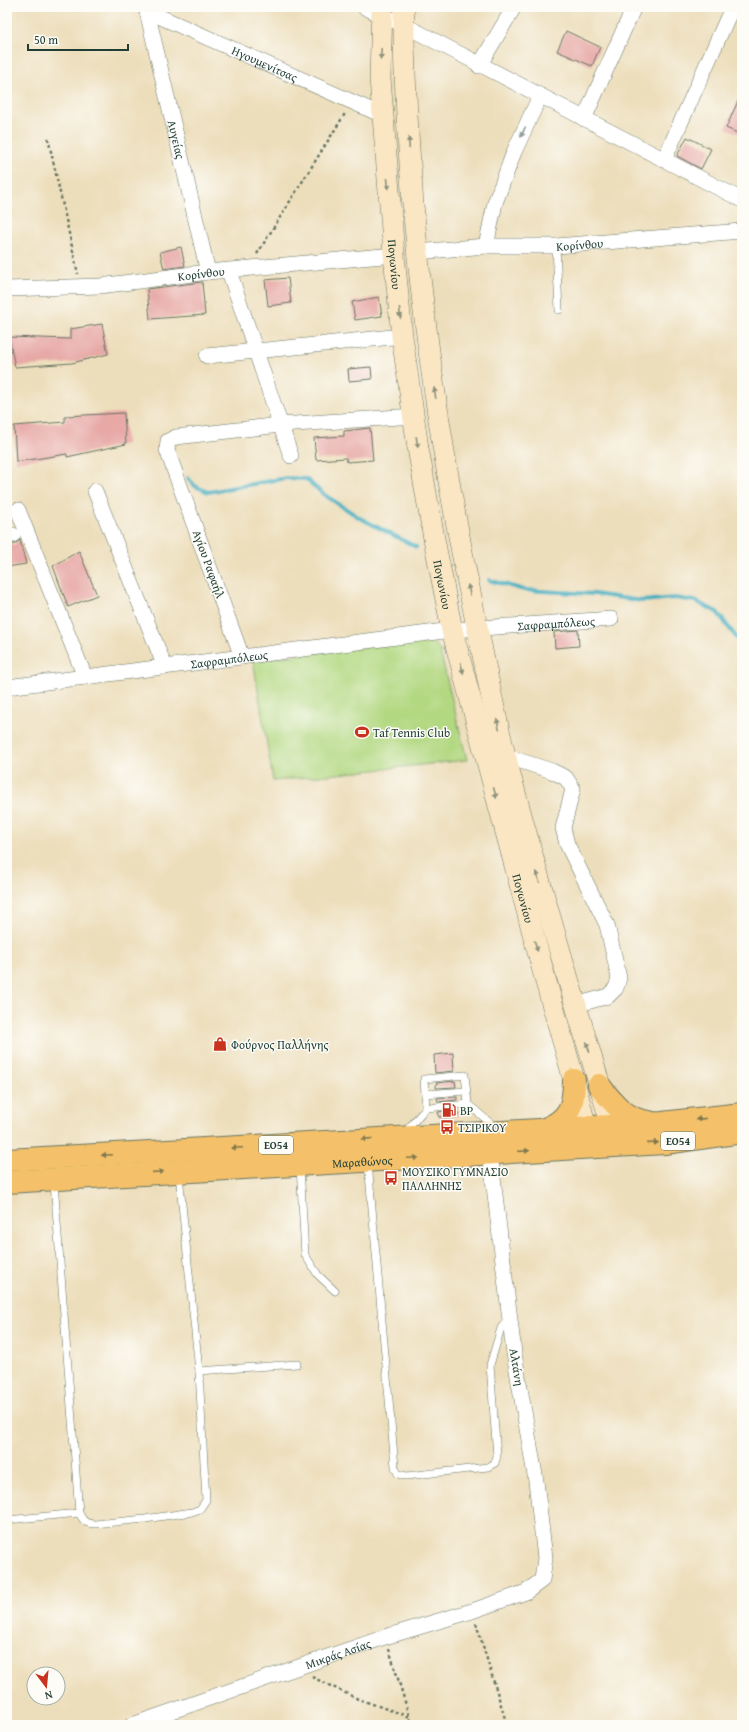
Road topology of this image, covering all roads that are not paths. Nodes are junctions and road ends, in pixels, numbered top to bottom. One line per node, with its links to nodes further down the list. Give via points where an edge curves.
1 (514, 7): 7 (street)
2 (634, 7): 10 (street)
3 (146, 9): 9 (street, Ηγουμενίτσας); 19 (street, Αυγείας)
4 (376, 10): 6 (street); 9 (main road, Πογωνίου, one-way to 9)
5 (733, 11): 11 (street)
6 (404, 16): 7 (street); 16 (main road, Πογωνίου, one-way to 6, via 404,68)
7 (480, 66): 8 (street)
8 (540, 96): 10 (street); 14 (street, one-way to 14, via 514,152 495,203)
9 (382, 115): 17 (main road, Πογωνίου, one-way to 17)
10 (584, 119): 11 (street)
11 (664, 160): 12 (street)
12 (742, 200)
13 (742, 231): 15 (street, Κορίνθου)
14 (486, 246): 15 (street, Κορίνθου); 16 (street, Κορίνθου)
15 (556, 246): 21 (lane)
16 (417, 252): 31 (main road, Πογωνίου, one-way to 16, via 459,544 444,457)
17 (394, 255): 18 (street, Κορίνθου); 22 (main road, Πογωνίου, one-way to 22)
18 (229, 271): 19 (street, Κορίνθου); 23 (street)
19 (208, 272): 20 (street, Κορίνθου, via 115,284)
20 (7, 289)
21 (559, 310)
22 (402, 336): 23 (street); 25 (main road, Πογωνίου)
23 (255, 351): 24 (street); 26 (street)
24 (207, 356)
25 (414, 416): 26 (street); 32 (main road, Πογωνίου, one-way to 32)
26 (280, 425): 27 (street); 33 (street, Αγίου Ραφαήλ, via 172,438 167,446)
27 (291, 456)
28 (95, 491): 34 (street)
29 (18, 510): 35 (street)
30 (611, 619): 31 (street, Σαφραμπόλεως)
31 (478, 628): 32 (street, Σαφραμπόλεως); 37 (main road, Πογωνίου, one-way to 31)
32 (452, 630): 33 (street, Σαφραμπόλεως); 39 (main road, Πογωνίου, one-way to 39)
33 (242, 657): 34 (street, Σαφραμπόλεως)
34 (165, 667): 35 (street, Σαφραμπόλεως)
35 (85, 677): 36 (street, Σαφραμπόλεως)
36 (7, 687)
37 (505, 756): 38 (main road, Πογωνίου, one-way to 37); 38 (street, via 552,771 566,778 574,789 563,828 567,844 607,925 619,978 616,988 608,996)
38 (576, 1005): 40 (main road, Πογωνίου, one-way to 38)
39 (574, 1080): 47 (main road, via 574,1094 569,1110 562,1120); 52 (main road, Πογωνίου)
40 (599, 1085): 46 (main road, via 612,1102 626,1113 644,1122); 50 (main road, Πογωνίου)
41 (466, 1091): 42 (lane); 42 (lane, via 465,1075 424,1079); 43 (lane)
42 (425, 1094): 44 (lane)
43 (468, 1104): 44 (lane); 48 (lane)
44 (426, 1108): 51 (lane)
45 (742, 1114): 46 (main road, Μαραθώνος / ΕΟ54, one-way to 46)
46 (662, 1123): 50 (main road, Μαραθώνος / ΕΟ54)
47 (545, 1129): 48 (main road, Μαραθώνος / ΕΟ54); 52 (main road, Μαραθώνος / ΕΟ54)
48 (500, 1132): 51 (main road, Μαραθώνος / ΕΟ54)
49 (742, 1132): 50 (main road, Μαραθώνος / ΕΟ54, one-way to 49, via 706,1138)
50 (612, 1136): 52 (main road, Μαραθώνος / ΕΟ54)
51 (401, 1137): 54 (main road, Μαραθώνος / ΕΟ54, one-way to 54)
52 (588, 1137): 53 (main road, Μαραθώνος / ΕΟ54, one-way to 52)
53 (490, 1153): 55 (main road, Μαραθώνος / ΕΟ54, one-way to 53); 61 (street, Αλτάνη)
54 (7, 1160)
55 (368, 1160): 56 (main road, Μαραθώνος / ΕΟ54); 61 (lane, via 395,1467 398,1474 413,1476 495,1464 497,1456 490,1365 501,1328)
56 (300, 1163): 57 (main road, Μαραθώνος / ΕΟ54); 60 (lane, via 306,1255 318,1275)
57 (179, 1171): 58 (main road, Μαραθώνος / ΕΟ54, one-way to 57); 63 (lane)
58 (54, 1179): 59 (main road, Μαραθώνος / ΕΟ54); 64 (lane)
59 (7, 1182)
60 (335, 1291)
61 (510, 1317): 66 (street, Αλτάνη, via 536,1481 545,1558)
62 (296, 1364): 63 (lane)
63 (199, 1371): 64 (lane, via 207,1490 206,1500 200,1509 145,1519 95,1524 88,1524 82,1520)
64 (79, 1513): 65 (lane)
65 (7, 1520)
66 (542, 1580): 67 (street, Μικράς Ασίας, via 526,1592 385,1637)
67 (132, 1725)

